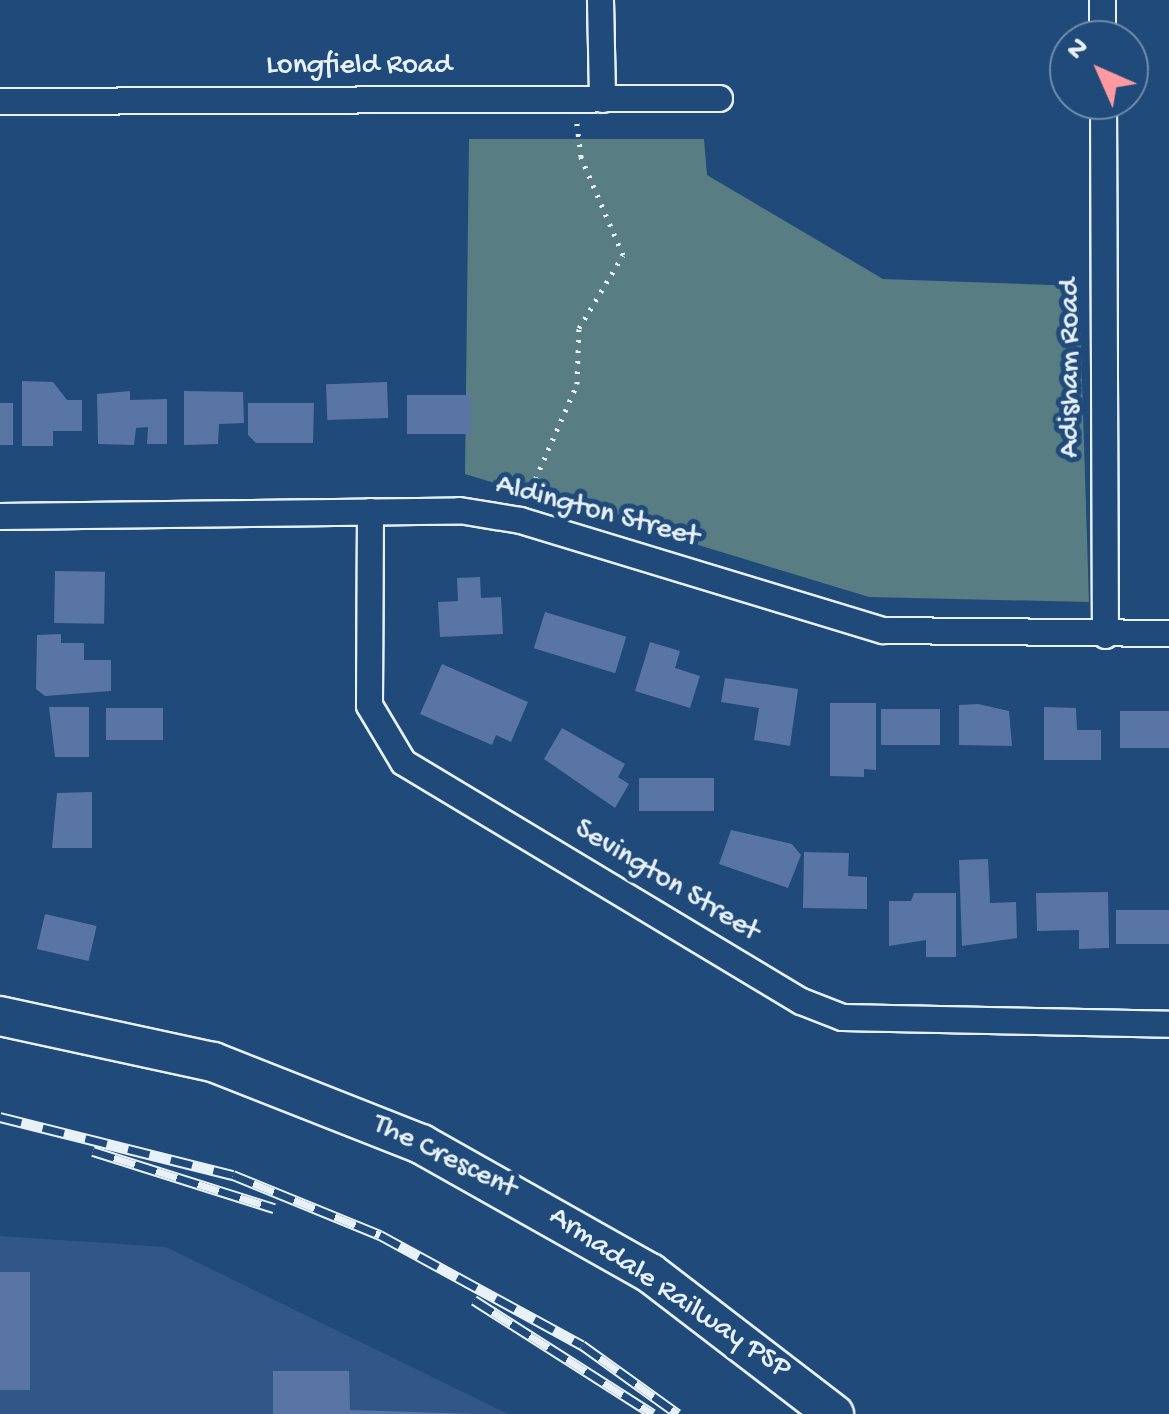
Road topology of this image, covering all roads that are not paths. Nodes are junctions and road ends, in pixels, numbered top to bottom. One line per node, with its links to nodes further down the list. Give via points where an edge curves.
1 (600, 0): 3 (street)
2 (719, 98): 3 (street, Longfield Road)
3 (602, 99): 4 (street, Longfield Road)
4 (0, 102)
5 (1103, 120): 9 (street, Adisham Road)
6 (370, 510): 7 (street, Aldington Street); 9 (street, Aldington Street, via 520,520 883,630); 11 (street, Sevington Street, via 369,705 403,762 801,1001 842,1017)
7 (0, 516)
8 (1169, 634): 9 (street, Aldington Street)
9 (1106, 635)
10 (0, 1016): 12 (main road, The Crescent, via 213,1062 421,1144 650,1273)
11 (1169, 1024)
12 (834, 1414)

